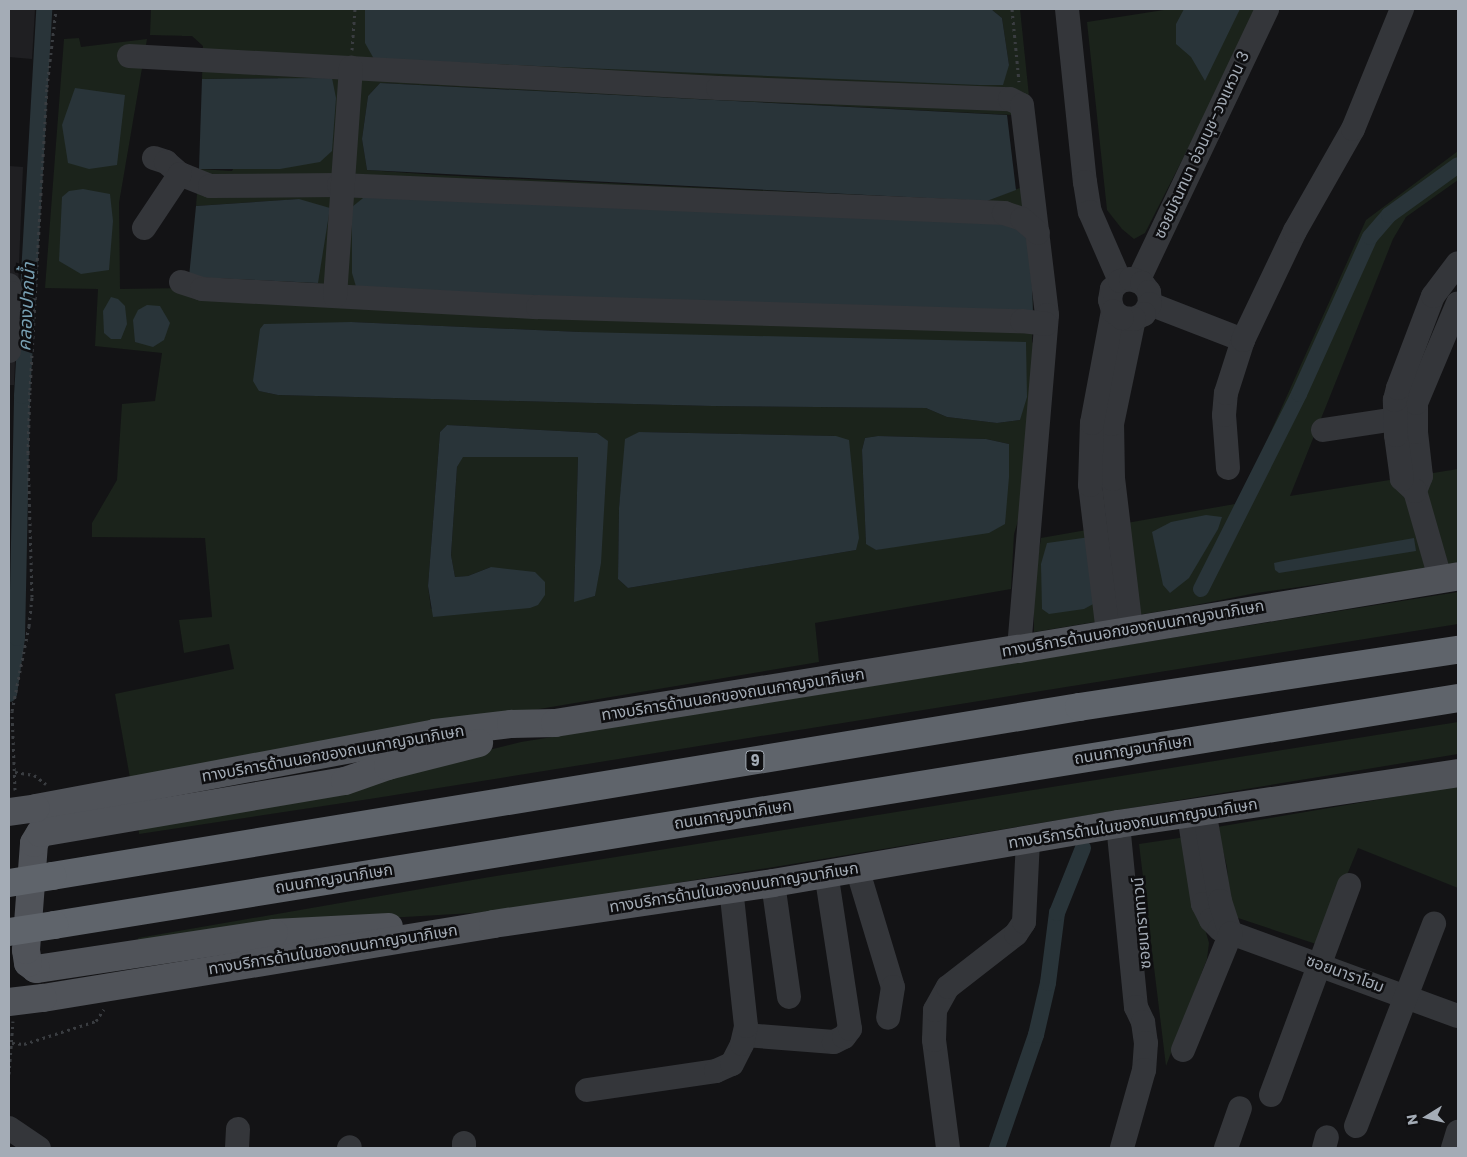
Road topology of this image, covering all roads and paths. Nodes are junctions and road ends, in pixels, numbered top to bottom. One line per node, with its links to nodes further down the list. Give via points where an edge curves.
1 (56, 9): 38 (path, via 47,86 30,399 28,481 32,597 12,711)
2 (355, 9): 8 (path)
3 (1012, 9): 9 (path)
4 (1067, 9): 16 (street, via 1090,212)
5 (1266, 9): 16 (street, ซอยมัณฑนา อ่อนนุช-วงแหวน 3)
6 (1402, 9): 24 (street, via 1353,129 1295,231)
7 (129, 56): 8 (street)
8 (351, 68): 9 (street, via 718,88 1010,99); 12 (street)
9 (1022, 105): 14 (street)
10 (154, 158): 11 (street, via 166,162)
11 (180, 174): 12 (street, via 210,186); 13 (street)
12 (343, 185): 14 (street, via 1004,214 1022,219); 19 (street)
13 (144, 228)
14 (1038, 233): 23 (street)
15 (1458, 263): 20 (street)
16 (1129, 281): 22 (street, via 1142,283 1149,292); 22 (street, ซอยมัณฑนา อ่อนนุช-วงแหวน 3, via 1112,289 1110,300)
17 (181, 282): 19 (street, via 202,289)
18 (9, 285): 25 (street, via 12,293)
19 (335, 296): 23 (street)
20 (1433, 296): 21 (street); 26 (street, via 1398,388)
21 (1457, 306): 26 (street)
22 (1132, 311): 24 (street); 30 (street, ซอยมัณฑนา อ่อนนุช-วงแหวน 3, via 1092,423 1090,485)
23 (1046, 324): 31 (street)
24 (1243, 340): 28 (street, via 1226,393 1224,415)
25 (9, 351)
26 (1405, 417): 27 (street); 29 (street, via 1402,479 1415,491)
27 (1323, 430)
28 (1228, 468)
29 (1449, 577): 30 (main road, ทางบริการด้านนอกของถนนกาญจนาภิเษก)
30 (1120, 631): 31 (main road, ทางบริการด้านนอกของถนนกาญจนาภิเษก)
31 (1020, 649): 34 (main road, ทางบริการด้านนอกของถนนกาญจนาภิเษก)
32 (1458, 650): 44 (highway, 9, bridge, via 1060,711)
33 (1458, 698): 50 (highway, ถนนกาญจนาภิเษก, bridge)
34 (555, 723): 35 (main road, ทางบริการด้านนอกของถนนกาญจนาภิเษก, via 511,724); 37 (main road, via 388,766)
35 (338, 751): 37 (main road, via 355,758 358,767 356,774); 38 (main road, ทางบริการด้านนอกของถนนกาญจนาภิเษก)
36 (1458, 772): 39 (main road, ทางบริการด้านในของถนนกาญจนาภิเษก)
37 (345, 781): 48 (main road, via 40,834 32,855 28,963 36,969 46,969 274,933)
38 (20, 807)
39 (1197, 813): 40 (main road, ทางบริการด้านในของถนนกาญจนาภิเษก); 51 (street)
40 (1125, 823): 41 (main road, ทางบริการด้านในของถนนกาญจนาภิเษก); 71 (street, ซอยนาราทาวน์, via 1149,1005 1143,1022 1146,1043 1144,1070)
41 (1028, 840): 42 (main road, ทางบริการด้านในของถนนกาญจนาภิเษก); 70 (street, via 1024,922 1016,934 948,987 935,1010 934,1040)
42 (857, 868): 43 (main road, ทางบริการด้านในของถนนกาญจนาภิเษก); 58 (street, via 893,987)
43 (826, 873): 45 (main road, ทางบริการด้านในของถนนกาญจนาภิเษก); 59 (street, via 850,1029 834,1042)
44 (9, 883)
45 (773, 883): 47 (main road, ทางบริการด้านในของถนนกาญจนาภิเษก); 55 (street)
46 (1349, 885): 52 (street)
47 (731, 889): 48 (main road, ทางบริการด้านในของถนนกาญจนาภิเษก); 59 (street, via 743,987)
48 (493, 924): 53 (main road, ทางบริการด้านในของถนนกาญจนาภิเษก)
49 (1434, 924): 54 (street)
50 (9, 932)
51 (1231, 933): 52 (street, ซอยนาราโฮม); 61 (street)
52 (1319, 965): 54 (street, ซอยนาราโฮม); 64 (street)
53 (107, 986): 56 (main road, ทางบริการด้านในของถนนกาญจนาภิเษก, bridge, via 43,998); 60 (path, via 104,1011 96,1021 24,1044)
54 (1406, 997): 57 (street, ซอยนาราโฮม); 66 (street)
55 (789, 998)
56 (11, 1008): 60 (path)
57 (1458, 1016)
58 (888, 1018)
59 (745, 1035): 63 (street, via 732,1064 716,1071)
60 (12, 1043): 62 (path)
61 (1183, 1050)
62 (9, 1074)
63 (588, 1090)
64 (1270, 1095)
65 (1240, 1108): 72 (street)
66 (1356, 1126)
67 (11, 1130): 69 (street)
68 (1458, 1132): 73 (street)
69 (39, 1148)
70 (948, 1148)
71 (1122, 1148)
72 (1226, 1148)
73 (1453, 1148)

